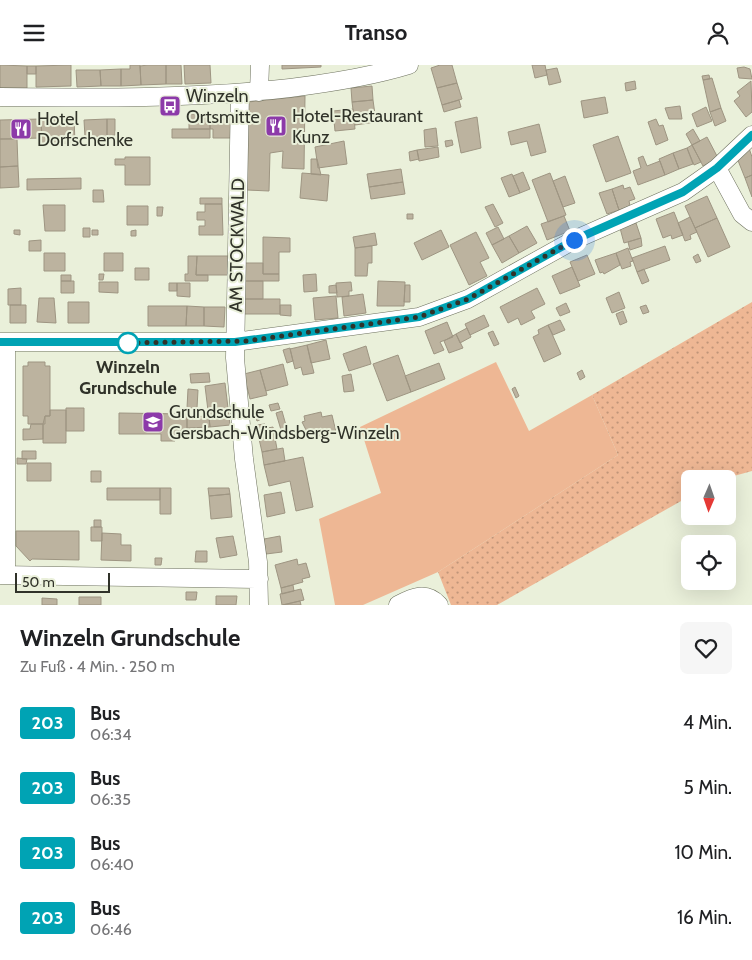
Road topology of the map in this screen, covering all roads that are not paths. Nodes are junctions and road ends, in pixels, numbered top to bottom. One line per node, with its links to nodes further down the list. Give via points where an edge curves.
1 (260, 65): 3 (street)
2 (409, 65): 3 (street, via 367,76)
3 (259, 92): 4 (street)
4 (240, 93): 5 (street, via 160,97); 10 (street, AM STOCKWALD)
5 (0, 97)
6 (752, 135): 7 (street)
7 (717, 168): 8 (street, via 742,214); 10 (street, via 683,192 574,240 442,310 393,321)
8 (752, 222)
9 (3, 342): 10 (street); 11 (street)
10 (235, 342): 12 (street, AM STOCKWALD, via 240,419)
11 (3, 575): 12 (street)
12 (259, 579): 13 (street, AM STOCKWALD)
13 (259, 605)
14 (398, 605): 15 (street, via 420,595 433,599)
15 (439, 605)

